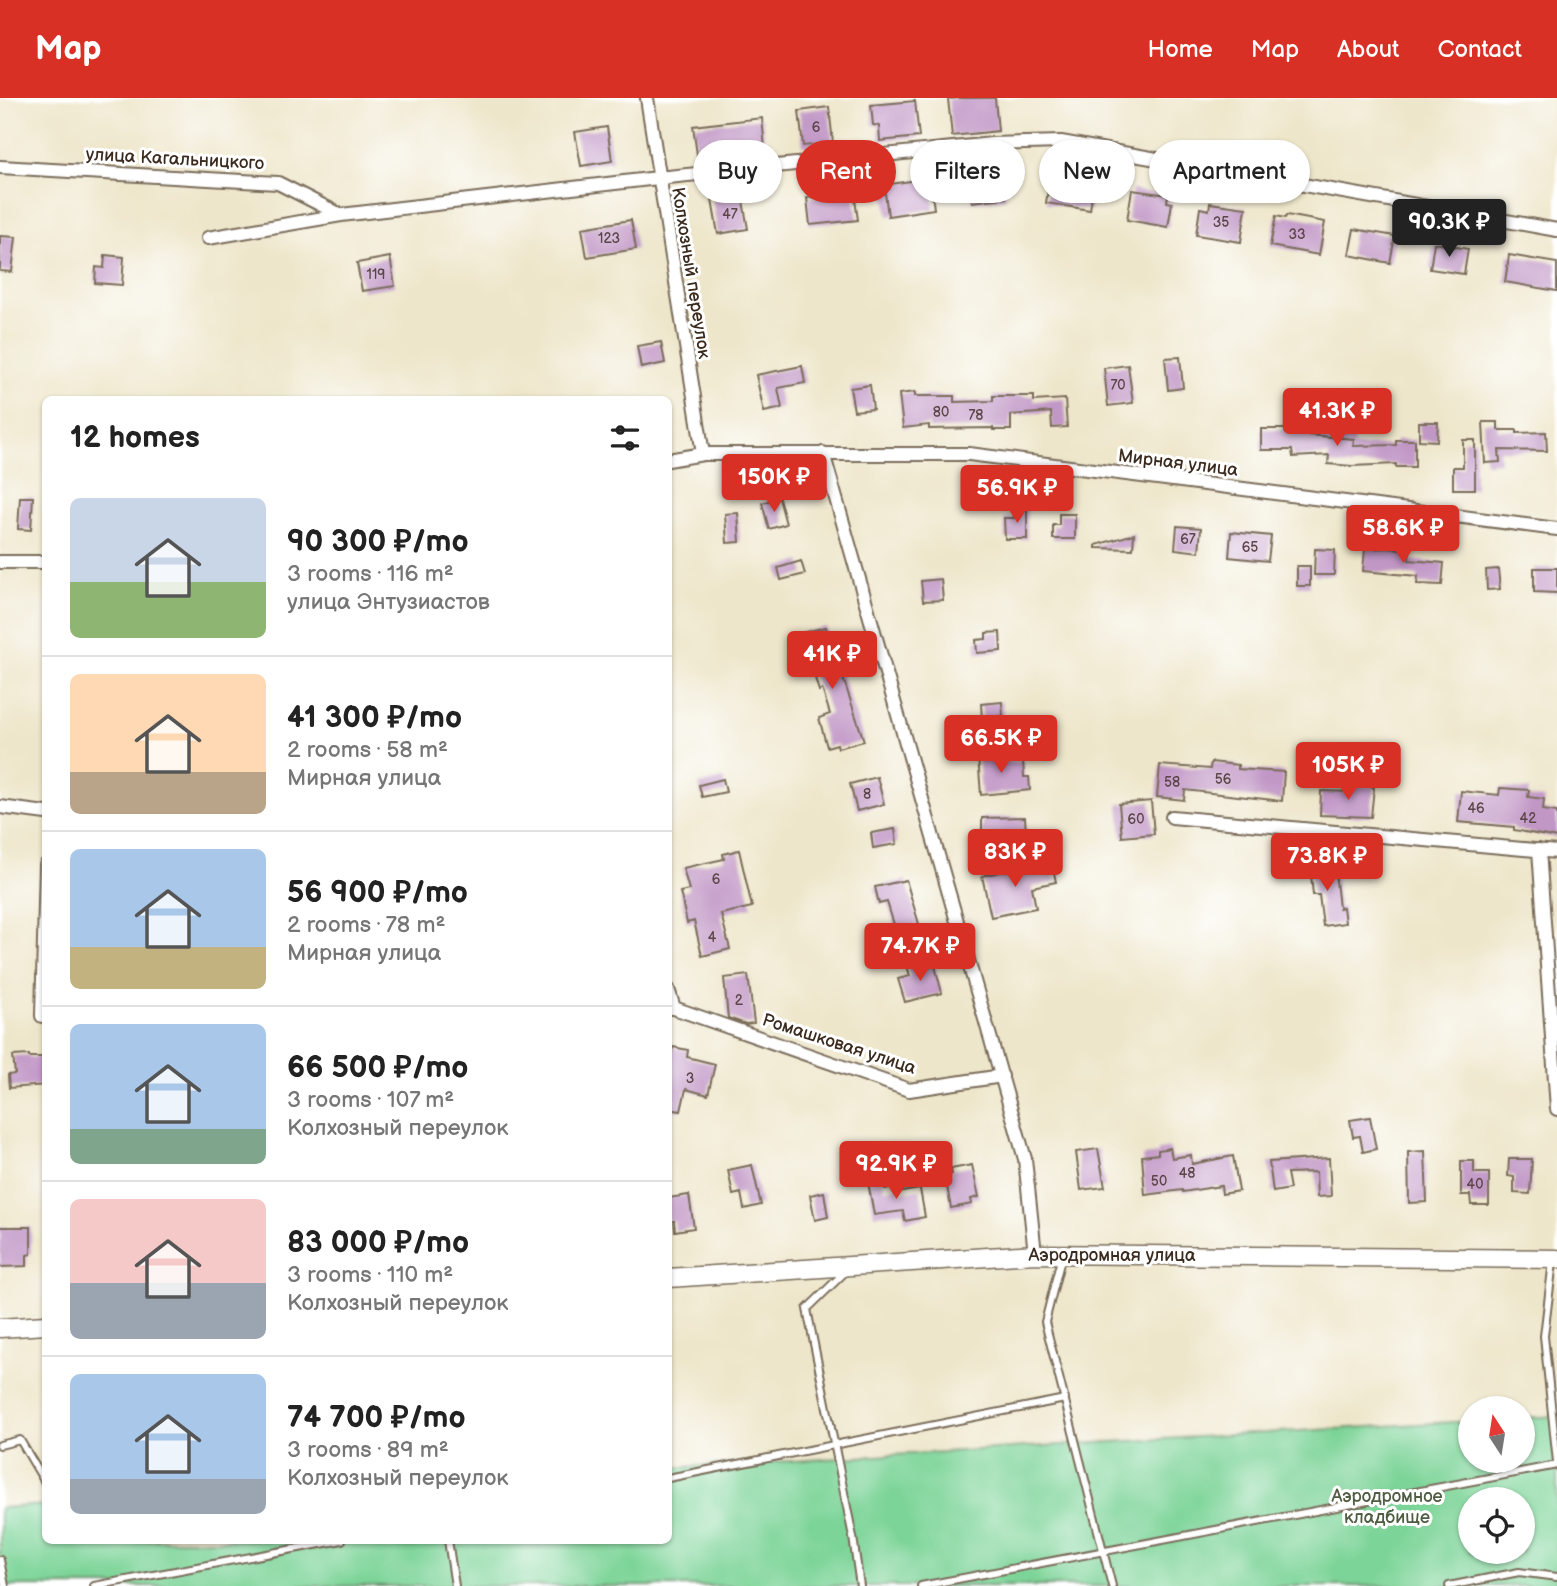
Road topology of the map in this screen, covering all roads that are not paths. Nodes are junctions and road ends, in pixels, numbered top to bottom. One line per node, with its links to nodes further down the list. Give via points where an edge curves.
1 (647, 98): 3 (street, Колхозный переулок)
2 (0, 167): 4 (street, улица Кагальницкого, via 278,183)
3 (658, 178): 4 (street); 5 (street, via 992,144 1061,142); 8 (street, Колхозный переулок)
4 (341, 215): 6 (street)
5 (1557, 230)
6 (208, 238)
7 (823, 453): 8 (street, Мирная улица); 10 (street, Мирная улица, via 969,454); 19 (street)
8 (702, 454): 9 (street, Мирная улица)
9 (672, 459)
10 (1557, 528)
11 (0, 562): 12 (street)
12 (42, 562)
13 (0, 807): 14 (street)
14 (42, 812)
15 (1172, 817): 16 (street)
16 (1539, 850): 17 (street); 20 (street)
17 (1557, 852)
18 (672, 1008): 19 (street, Ромашковая улица, via 909,1090)
19 (1002, 1076): 21 (street, via 1026,1159)
20 (1557, 1109)
21 (1035, 1254): 22 (street, Аэродромная улица); 24 (street, Аэродромная улица)
22 (1062, 1254): 23 (street, Аэродромная улица); 28 (lane, via 1045,1322)
23 (1555, 1259): 31 (lane, via 1544,1336)
24 (850, 1266): 25 (street, Аэродромная улица); 30 (lane, via 807,1308)
25 (672, 1278)
26 (42, 1325): 27 (street)
27 (0, 1328)
28 (1065, 1399): 30 (lane); 36 (lane)
29 (0, 1445): 32 (lane, via 20,1440)
30 (835, 1446): 33 (lane); 42 (lane)
31 (1557, 1463): 36 (lane)
32 (42, 1477)
33 (672, 1477)
34 (320, 1544): 40 (lane)
35 (449, 1544): 41 (lane)
36 (1104, 1552): 43 (lane); 44 (lane)
37 (0, 1560): 39 (lane)
38 (1557, 1577): 45 (lane, via 1519,1572)
39 (5, 1586)
40 (94, 1586)
41 (455, 1586)
42 (860, 1586)
43 (921, 1586)
44 (1112, 1586)
45 (1449, 1586)

